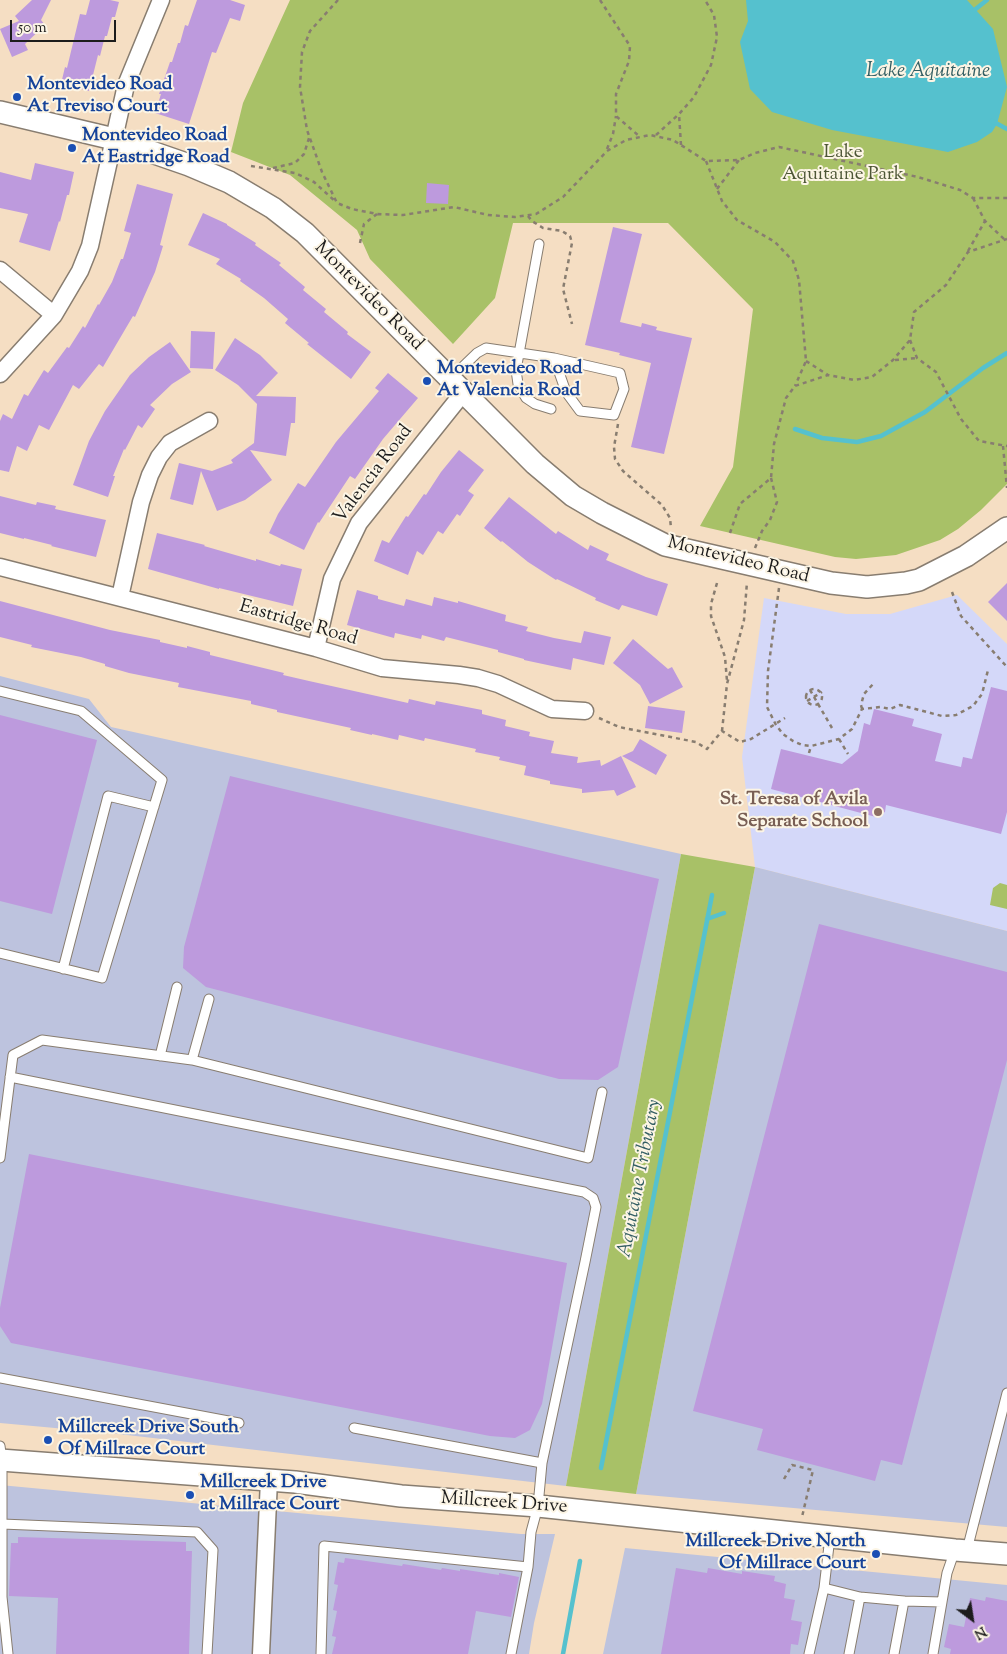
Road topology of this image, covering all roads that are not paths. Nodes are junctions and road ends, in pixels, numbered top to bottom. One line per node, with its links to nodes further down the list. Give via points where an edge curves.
1 (161, 0): 3 (street, via 126,85)
2 (0, 112): 3 (street, Montevideo Road)
3 (114, 139): 6 (street, via 90,246 80,271); 10 (street, Montevideo Road, via 229,182 273,208 305,233)
4 (538, 244): 7 (lane)
5 (0, 270): 6 (street)
6 (54, 315): 9 (street)
7 (517, 354): 8 (lane); 10 (lane, via 486,348 477,353); 11 (lane, via 518,384 526,398)
8 (554, 358): 8 (lane, via 620,373 624,389 614,415 580,411 566,392)
9 (0, 374)
10 (456, 386): 13 (street, Montevideo Road, via 535,464 573,496 672,547 831,583 867,587 919,580 949,566); 16 (street, Valencia Road, via 358,523 332,579)
11 (550, 409)
12 (209, 421): 15 (street, via 170,444 159,457 141,502)
13 (1007, 528)
14 (0, 568): 15 (street, Eastridge Road)
15 (120, 597): 16 (street, Eastridge Road)
16 (316, 648): 18 (street, Eastridge Road, via 382,668 478,678 552,709)
17 (0, 691): 19 (lane, via 81,711 162,780)
18 (585, 711)
19 (154, 807): 21 (lane, via 102,978); 21 (lane, via 108,796)
20 (0, 953): 21 (lane)
21 (63, 969)
22 (177, 988): 24 (lane)
23 (209, 999): 25 (lane)
24 (160, 1056): 25 (lane); 26 (lane, via 42,1040 13,1055)
25 (192, 1060): 27 (lane, via 588,1158)
26 (10, 1077): 28 (lane); 34 (lane, via 584,1192 593,1198 596,1207 586,1262)
27 (602, 1092)
28 (0, 1158)
29 (0, 1378): 31 (lane)
30 (1007, 1393): 39 (lane)
31 (239, 1423)
32 (354, 1428): 34 (lane)
33 (1, 1455): 35 (street, Millcreek Drive); 37 (lane)
34 (542, 1463): 36 (lane)
35 (270, 1480): 36 (street, Millcreek Drive, via 400,1496); 48 (street)
36 (538, 1506): 38 (street, Millcreek Drive); 41 (lane, via 531,1532)
37 (2, 1524): 46 (lane, via 2,1597); 47 (lane, via 197,1532 213,1550)
38 (830, 1536): 39 (street, Millcreek Drive); 42 (lane)
39 (961, 1550): 40 (street, Millcreek Drive); 45 (lane, via 947,1573)
40 (1007, 1554)
41 (528, 1567): 49 (lane, via 324,1546); 50 (lane)
42 (824, 1588): 43 (lane); 51 (lane)
43 (860, 1596): 44 (lane); 52 (lane)
44 (904, 1601): 45 (lane); 53 (lane)
45 (942, 1602): 54 (lane)
46 (8, 1654)
47 (207, 1654)
48 (261, 1654)
49 (321, 1654)
50 (511, 1654)
51 (809, 1654)
52 (849, 1654)
53 (894, 1654)
54 (932, 1654)

